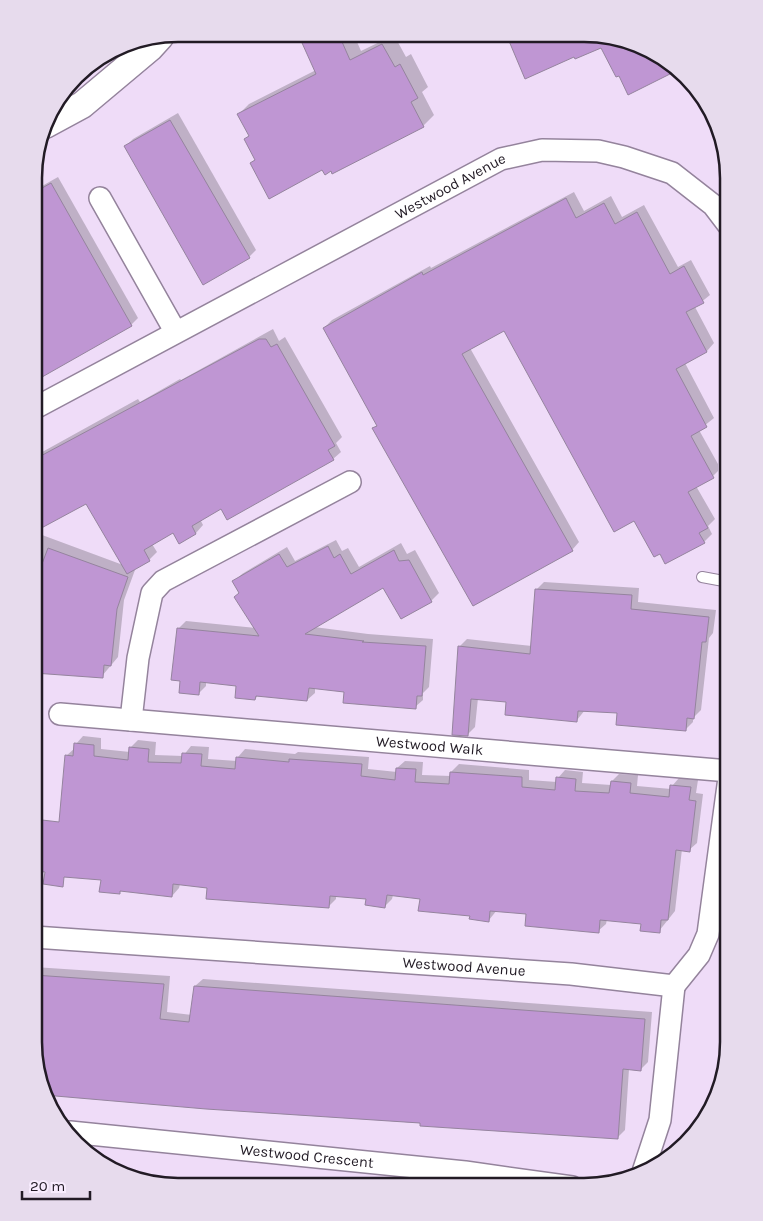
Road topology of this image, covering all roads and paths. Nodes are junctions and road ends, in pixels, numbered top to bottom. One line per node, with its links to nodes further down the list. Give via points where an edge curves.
1 (152, 45): 2 (street, via 82,105)
2 (57, 119)
3 (100, 198): 5 (street)
4 (720, 214): 5 (street, Westwood Avenue, via 713,204 672,174 598,151 542,150 501,159)
5 (175, 331): 6 (street, Westwood Avenue)
6 (43, 404)
7 (350, 482): 11 (street, via 157,587 152,593 138,658)
8 (702, 577): 9 (lane)
9 (720, 580)
10 (60, 714): 11 (street, Westwood Walk)
11 (130, 720): 12 (street, Westwood Walk)
12 (720, 770)
13 (720, 845): 15 (street, via 708,934 699,955)
14 (43, 938): 15 (street, Westwood Avenue, via 571,974)
15 (674, 986): 17 (street, via 660,1120)
16 (77, 1133): 18 (street, Westwood Crescent)
17 (646, 1164)
18 (508, 1178)

